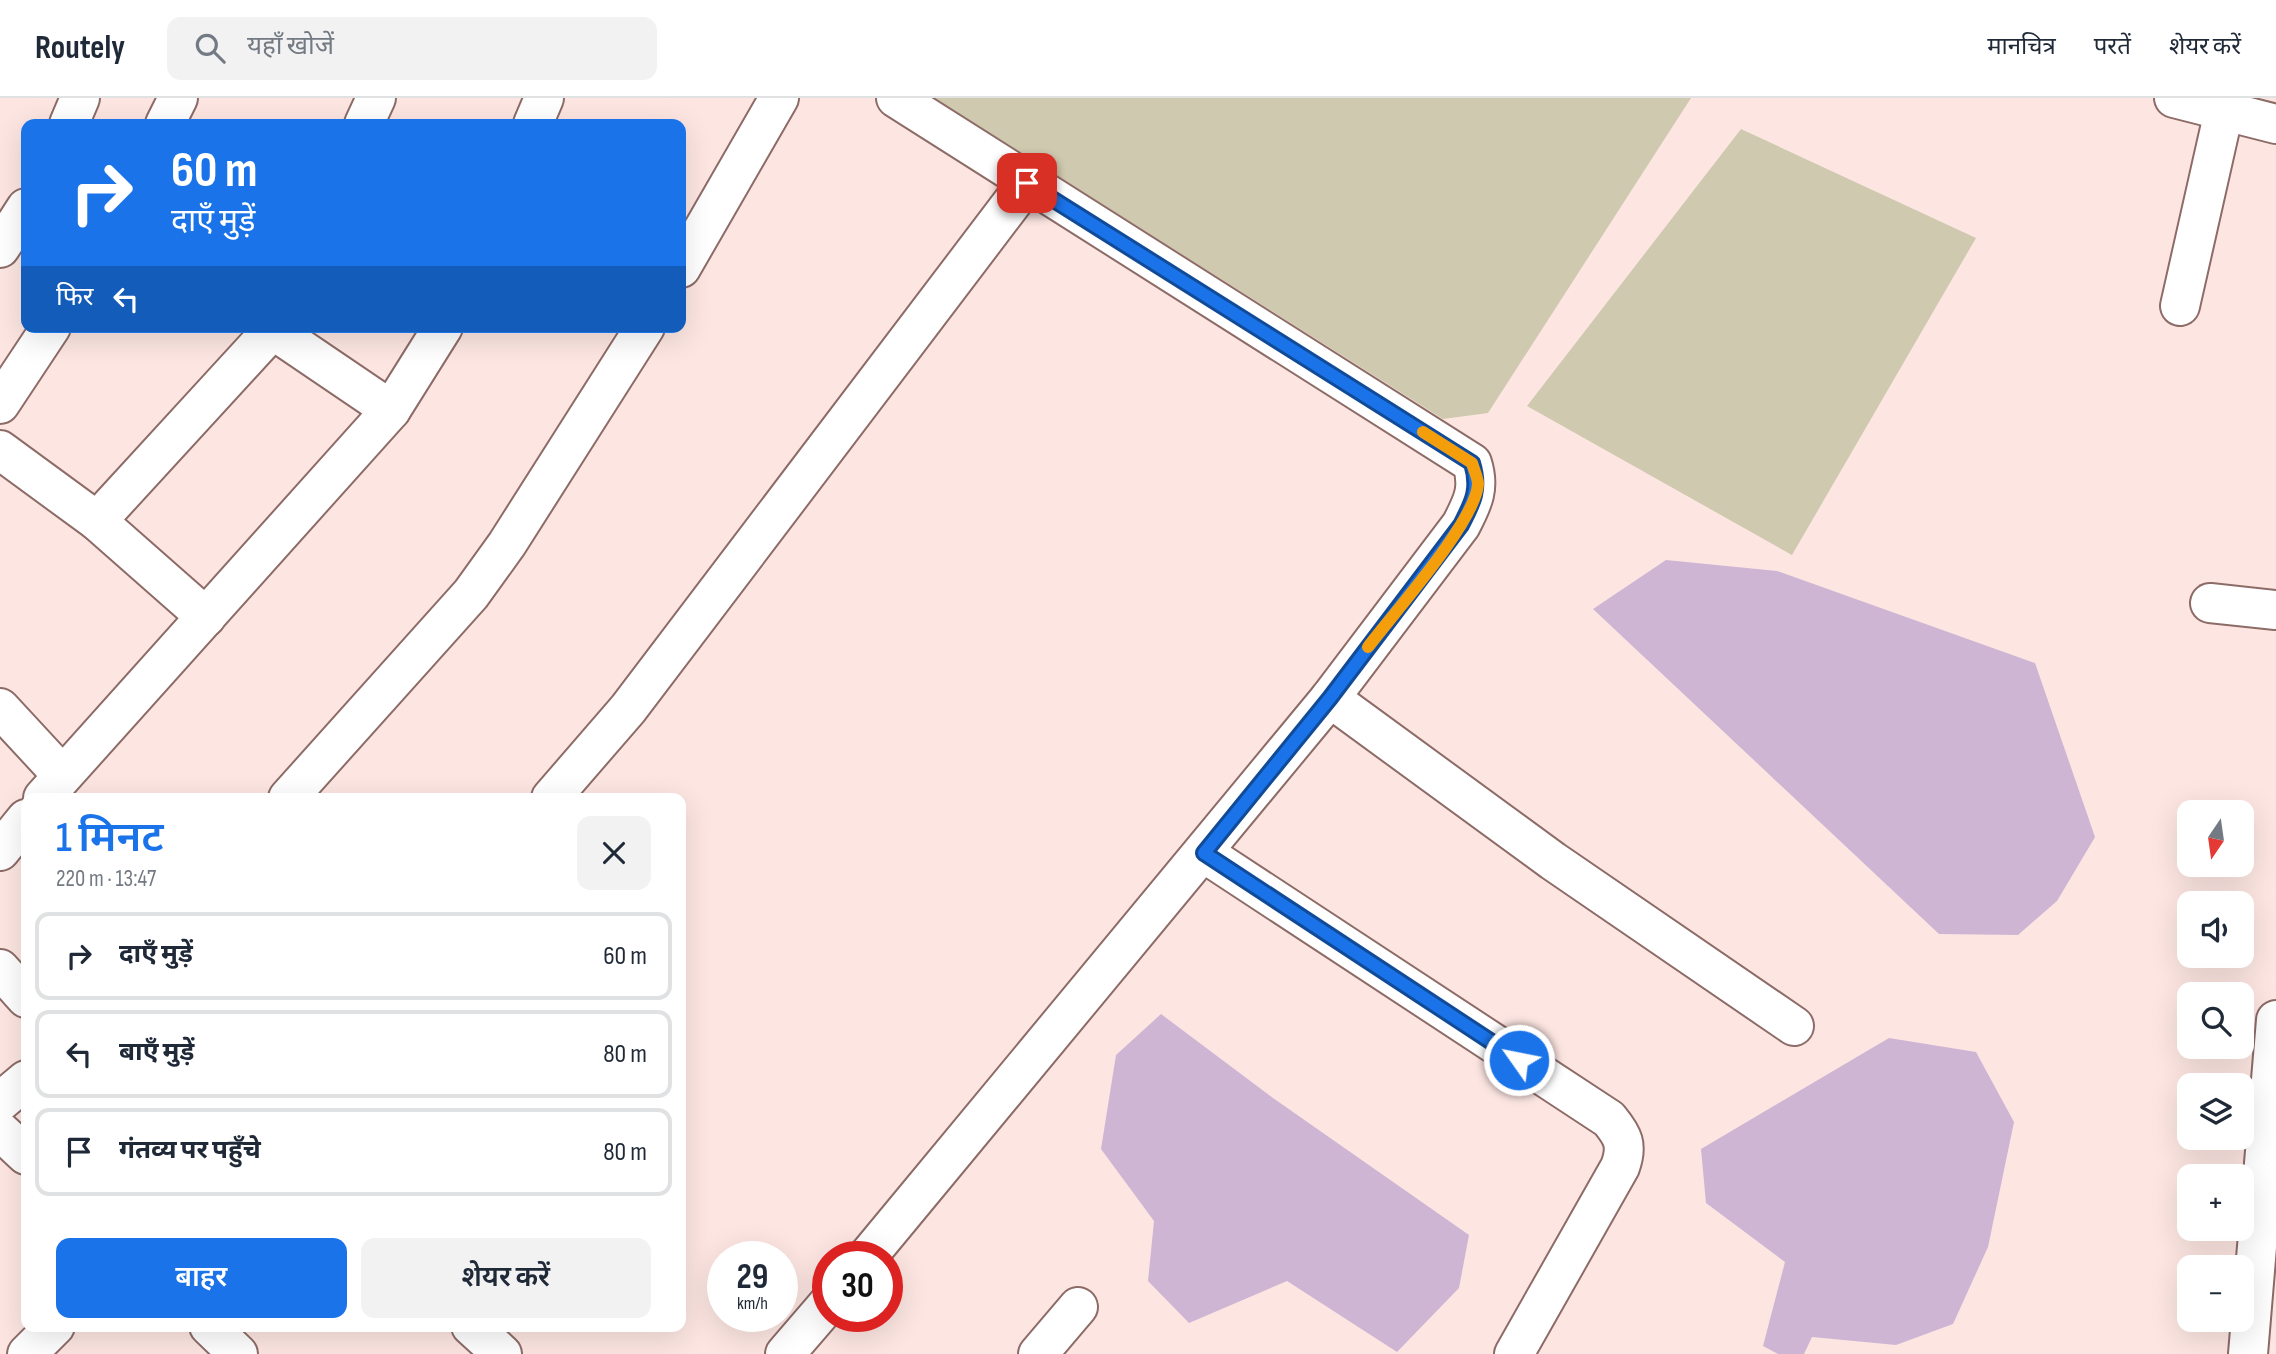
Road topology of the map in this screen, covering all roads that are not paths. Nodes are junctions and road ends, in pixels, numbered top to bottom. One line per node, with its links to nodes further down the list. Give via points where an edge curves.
1 (80, 98): 9 (street)
2 (178, 98): 10 (street)
3 (376, 98): 11 (street)
4 (544, 98): 12 (street)
5 (779, 98): 17 (street)
6 (896, 98): 14 (street)
7 (2174, 98): 8 (street)
8 (2224, 111): 13 (street); 18 (street)
9 (71, 119)
10 (168, 119)
11 (366, 119)
12 (535, 119)
13 (2276, 124)
14 (1027, 183): 31 (street, via 1472,463 1478,482 1461,525); 35 (street, via 628,709)
15 (21, 216): 16 (street)
16 (0, 248)
17 (686, 259)
18 (2180, 306)
19 (47, 333): 24 (street)
20 (270, 333): 27 (street)
21 (280, 333): 25 (street)
22 (439, 333): 25 (street)
23 (641, 333): 34 (street, via 471,594)
24 (0, 404)
25 (391, 410): 30 (street)
26 (0, 450): 27 (street)
27 (97, 521): 30 (street)
28 (2210, 603): 29 (street)
29 (2276, 610)
30 (206, 617): 33 (street)
31 (1330, 698): 38 (street); 42 (street, via 1553,861)
32 (0, 708): 33 (street)
33 (53, 787)
34 (292, 793)
35 (555, 793)
36 (21, 825): 37 (street)
37 (0, 851)
38 (1204, 853): 47 (street); 59 (street, via 1609,1119 1623,1136 1626,1151 1620,1167)
39 (0, 968): 40 (street)
40 (21, 992)
41 (2276, 1020): 48 (street)
42 (1794, 1026)
43 (21, 1084): 44 (street)
44 (0, 1102)
45 (0, 1131): 46 (street)
46 (21, 1151)
47 (881, 1241)
48 (2265, 1278): 60 (street)
49 (1078, 1307): 58 (street)
50 (812, 1323): 57 (street)
51 (49, 1332): 54 (street)
52 (215, 1332): 55 (street)
53 (478, 1332): 56 (street)
54 (27, 1354)
55 (238, 1354)
56 (502, 1354)
57 (785, 1354)
58 (1038, 1354)
59 (1514, 1354)
60 (2248, 1354)

